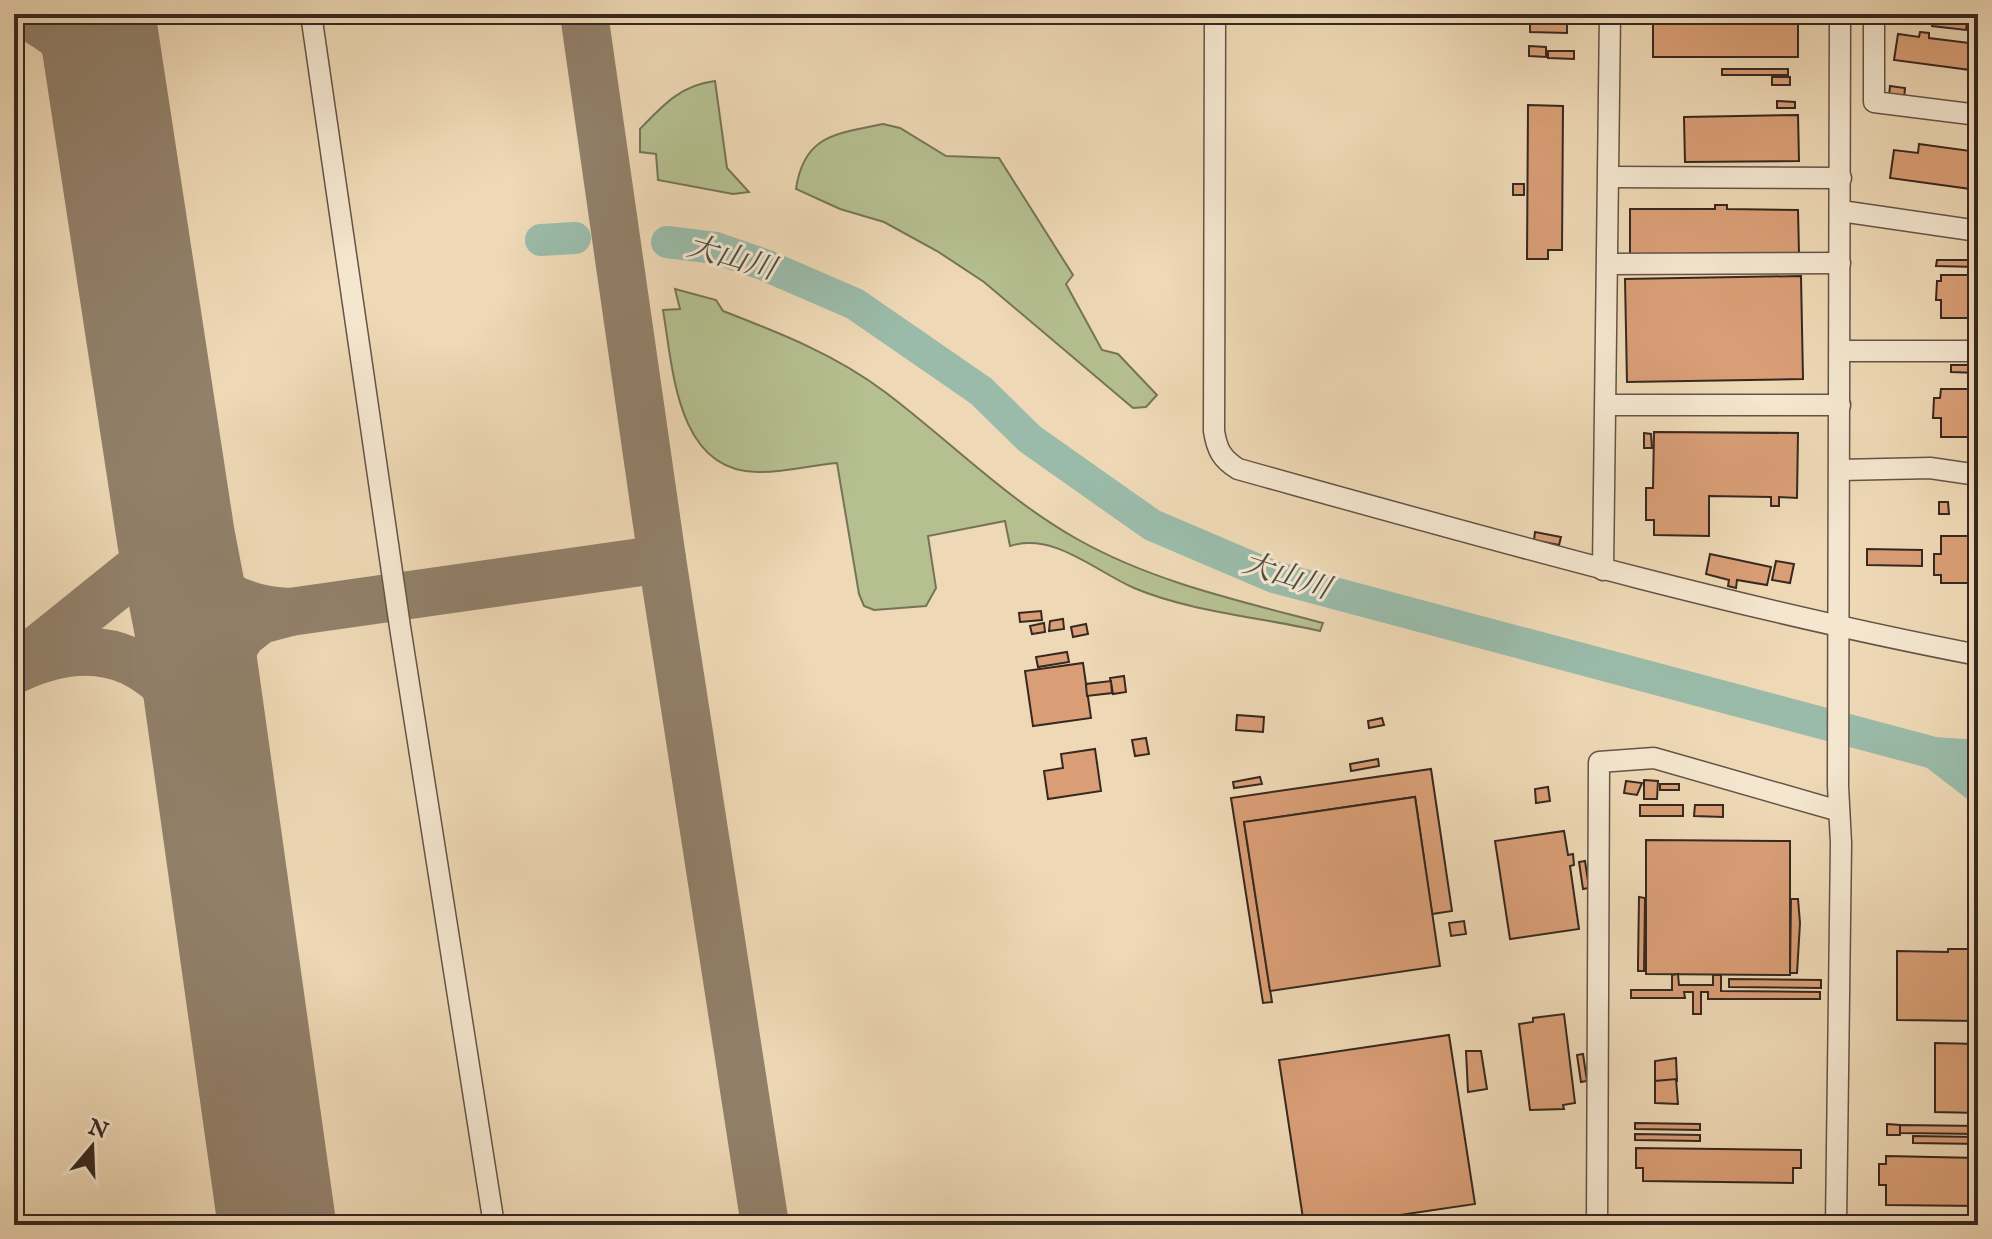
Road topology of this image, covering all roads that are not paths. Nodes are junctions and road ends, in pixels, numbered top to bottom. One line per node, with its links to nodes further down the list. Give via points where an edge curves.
1 (311, 14): 23 (lane)
2 (1215, 14): 19 (lane, via 1214,431 1220,455 1238,469)
3 (1610, 14): 7 (lane)
4 (1840, 14): 8 (lane)
5 (1874, 14): 6 (lane, via 1874,102)
6 (1978, 115)
7 (1609, 177): 8 (lane); 12 (lane)
8 (1841, 178): 9 (lane)
9 (1841, 211): 10 (lane); 11 (lane)
10 (1978, 231)
11 (1840, 263): 12 (lane); 13 (lane)
12 (1608, 264): 15 (lane)
13 (1840, 351): 14 (lane); 16 (lane)
14 (1978, 351)
15 (1606, 405): 16 (lane); 19 (lane)
16 (1840, 405): 17 (lane)
17 (1840, 470): 18 (lane, via 1930,468); 20 (lane)
18 (1978, 475)
19 (1603, 570): 20 (lane)
20 (1839, 628): 21 (lane); 22 (lane)
21 (1978, 655)
22 (1839, 811): 24 (lane, via 1654,758 1599,762); 25 (lane)
23 (494, 1225)
24 (1597, 1225)
25 (1836, 1225)

